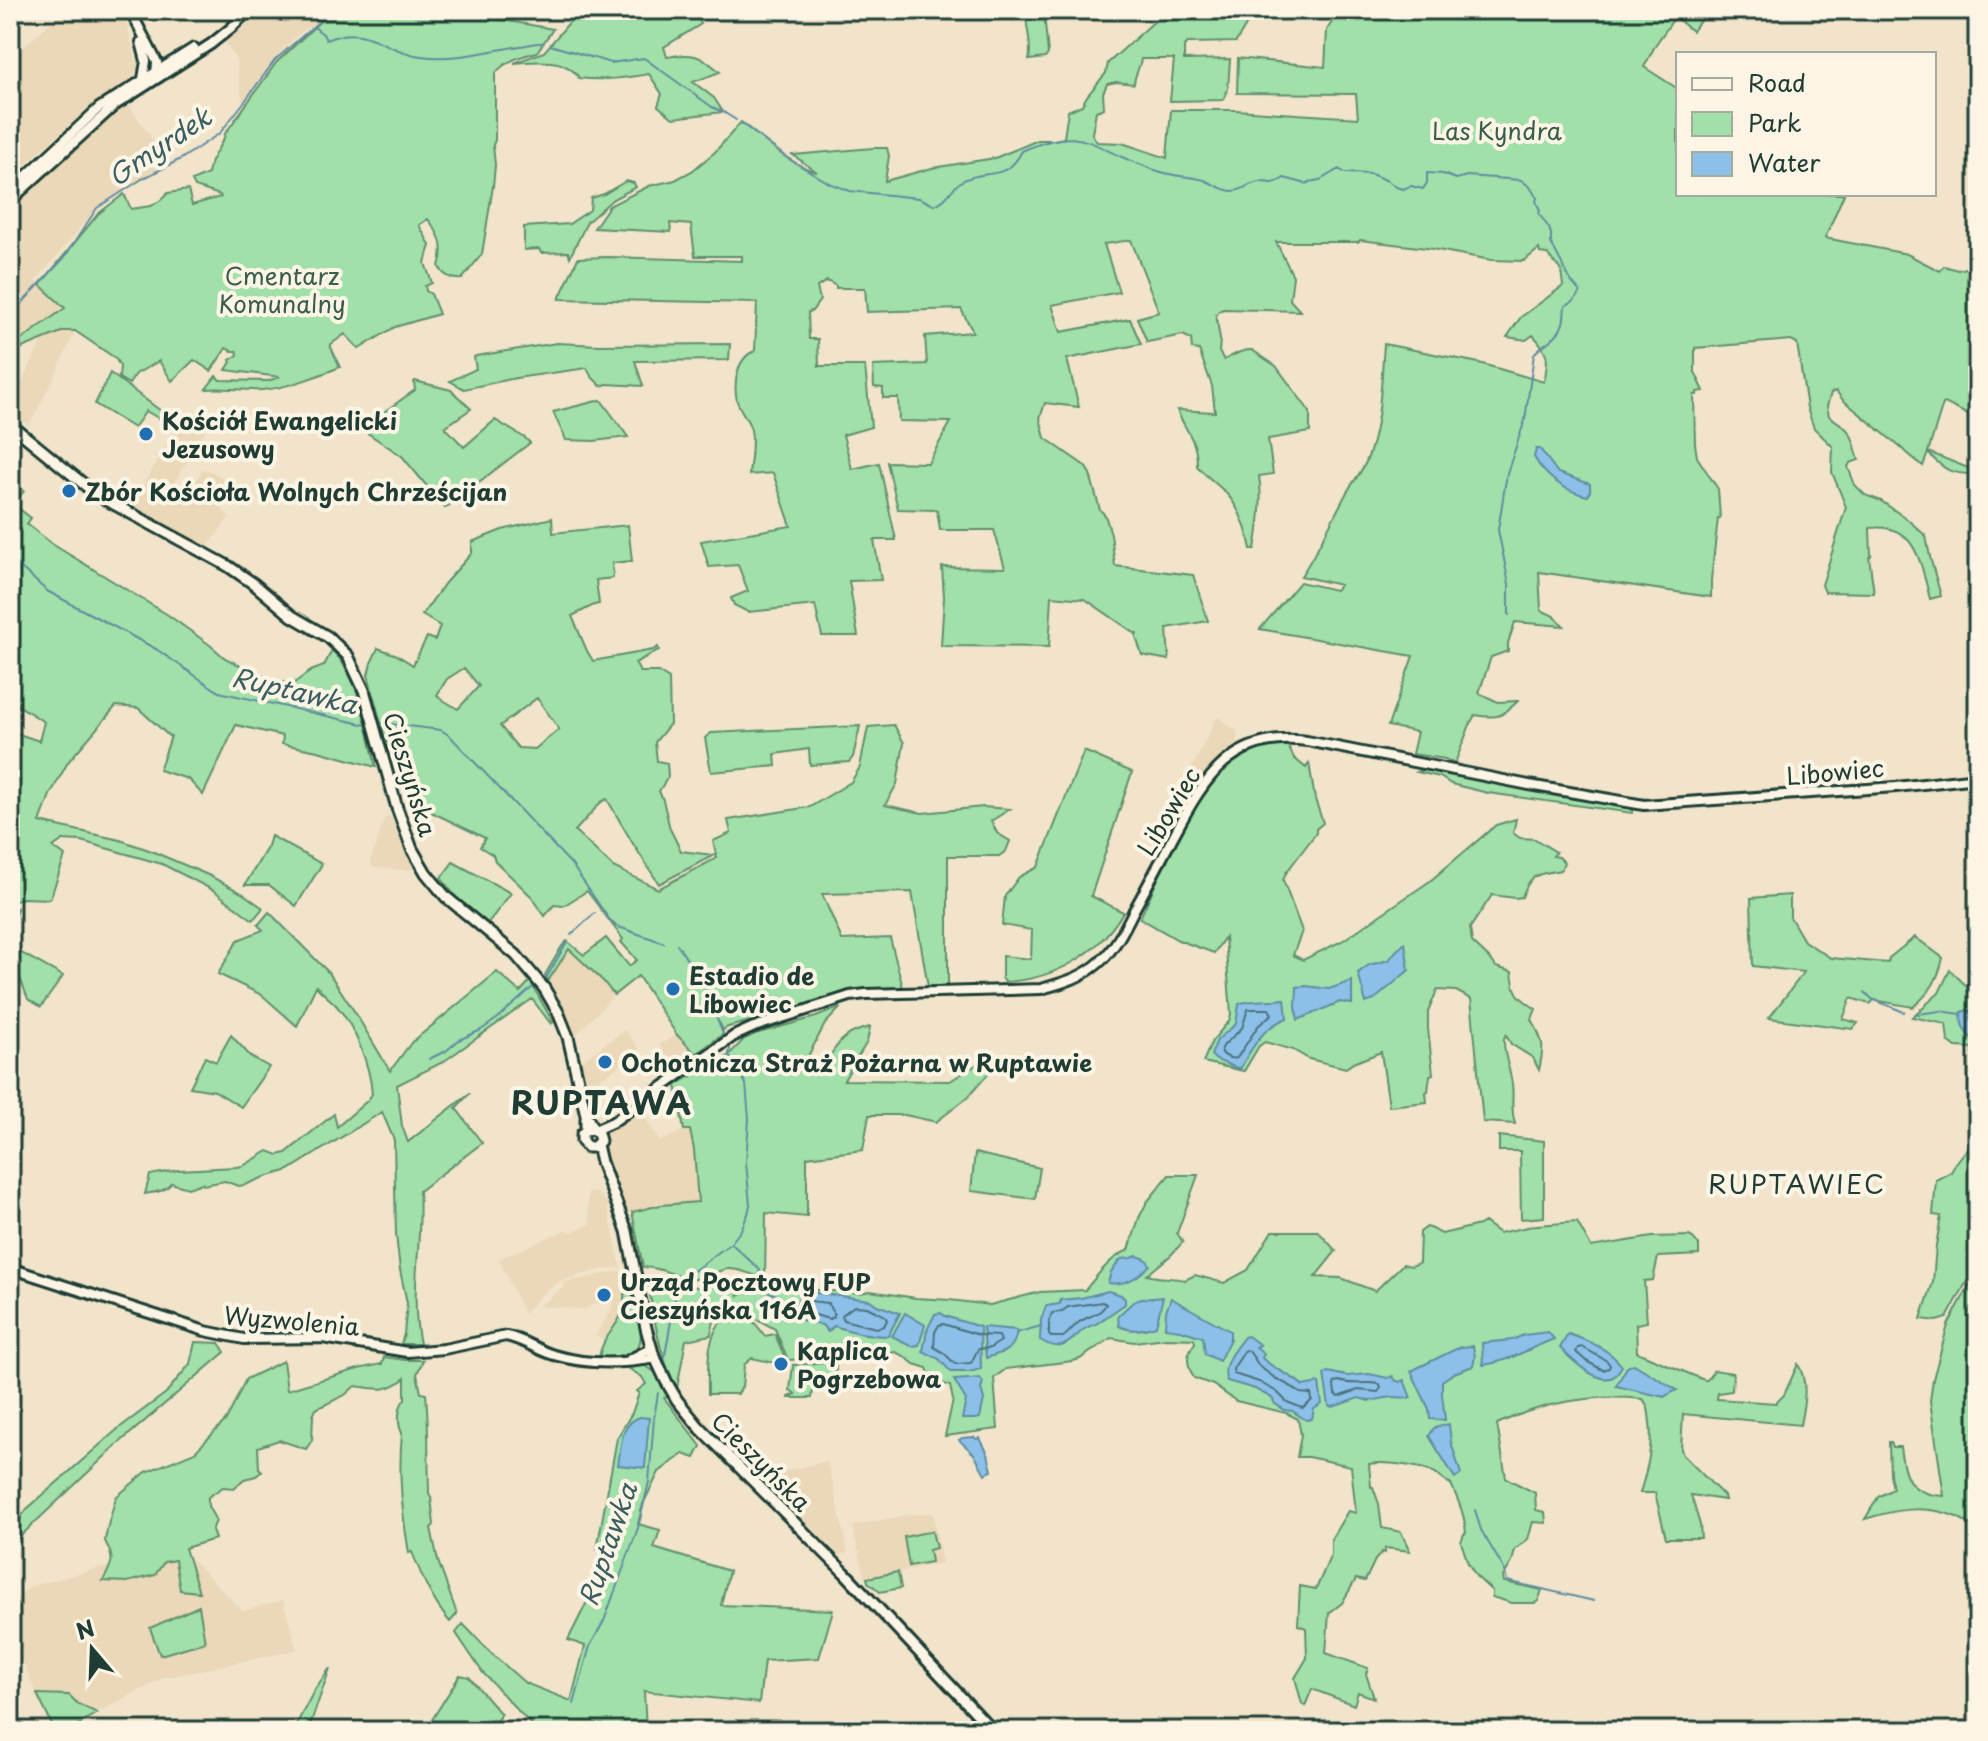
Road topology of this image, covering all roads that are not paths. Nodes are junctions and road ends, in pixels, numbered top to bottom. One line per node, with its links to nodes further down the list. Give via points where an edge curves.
1 (249, 10): 4 (street, via 223,34)
2 (131, 12): 3 (street); 4 (street)
3 (146, 61): 4 (street); 5 (street)
4 (160, 70): 5 (street); 7 (street)
5 (140, 82): 6 (street, via 86,119)
6 (10, 191)
7 (10, 201)
8 (10, 424): 10 (main road, Cieszyńska, via 97,495 228,566 348,656 364,690 404,829 421,865 446,897 516,955 544,988 568,1037)
9 (1978, 778): 10 (street, Libowiec, via 1644,805 1307,741 1269,741 1230,758 1204,783 1122,932 1086,973 1041,989 866,994 834,1000 734,1036)
10 (593, 1137): 12 (main road, Cieszyńska, via 627,1231)
11 (10, 1268): 14 (street, Wyzwolenia, via 244,1339 323,1338 407,1352 506,1336 557,1356)
12 (652, 1348): 13 (main road, Cieszyńska); 14 (street, Wyzwolenia)
13 (656, 1358): 14 (street, Wyzwolenia); 15 (main road, Cieszyńska, via 669,1387 694,1420)
14 (622, 1362)
15 (993, 1731)

